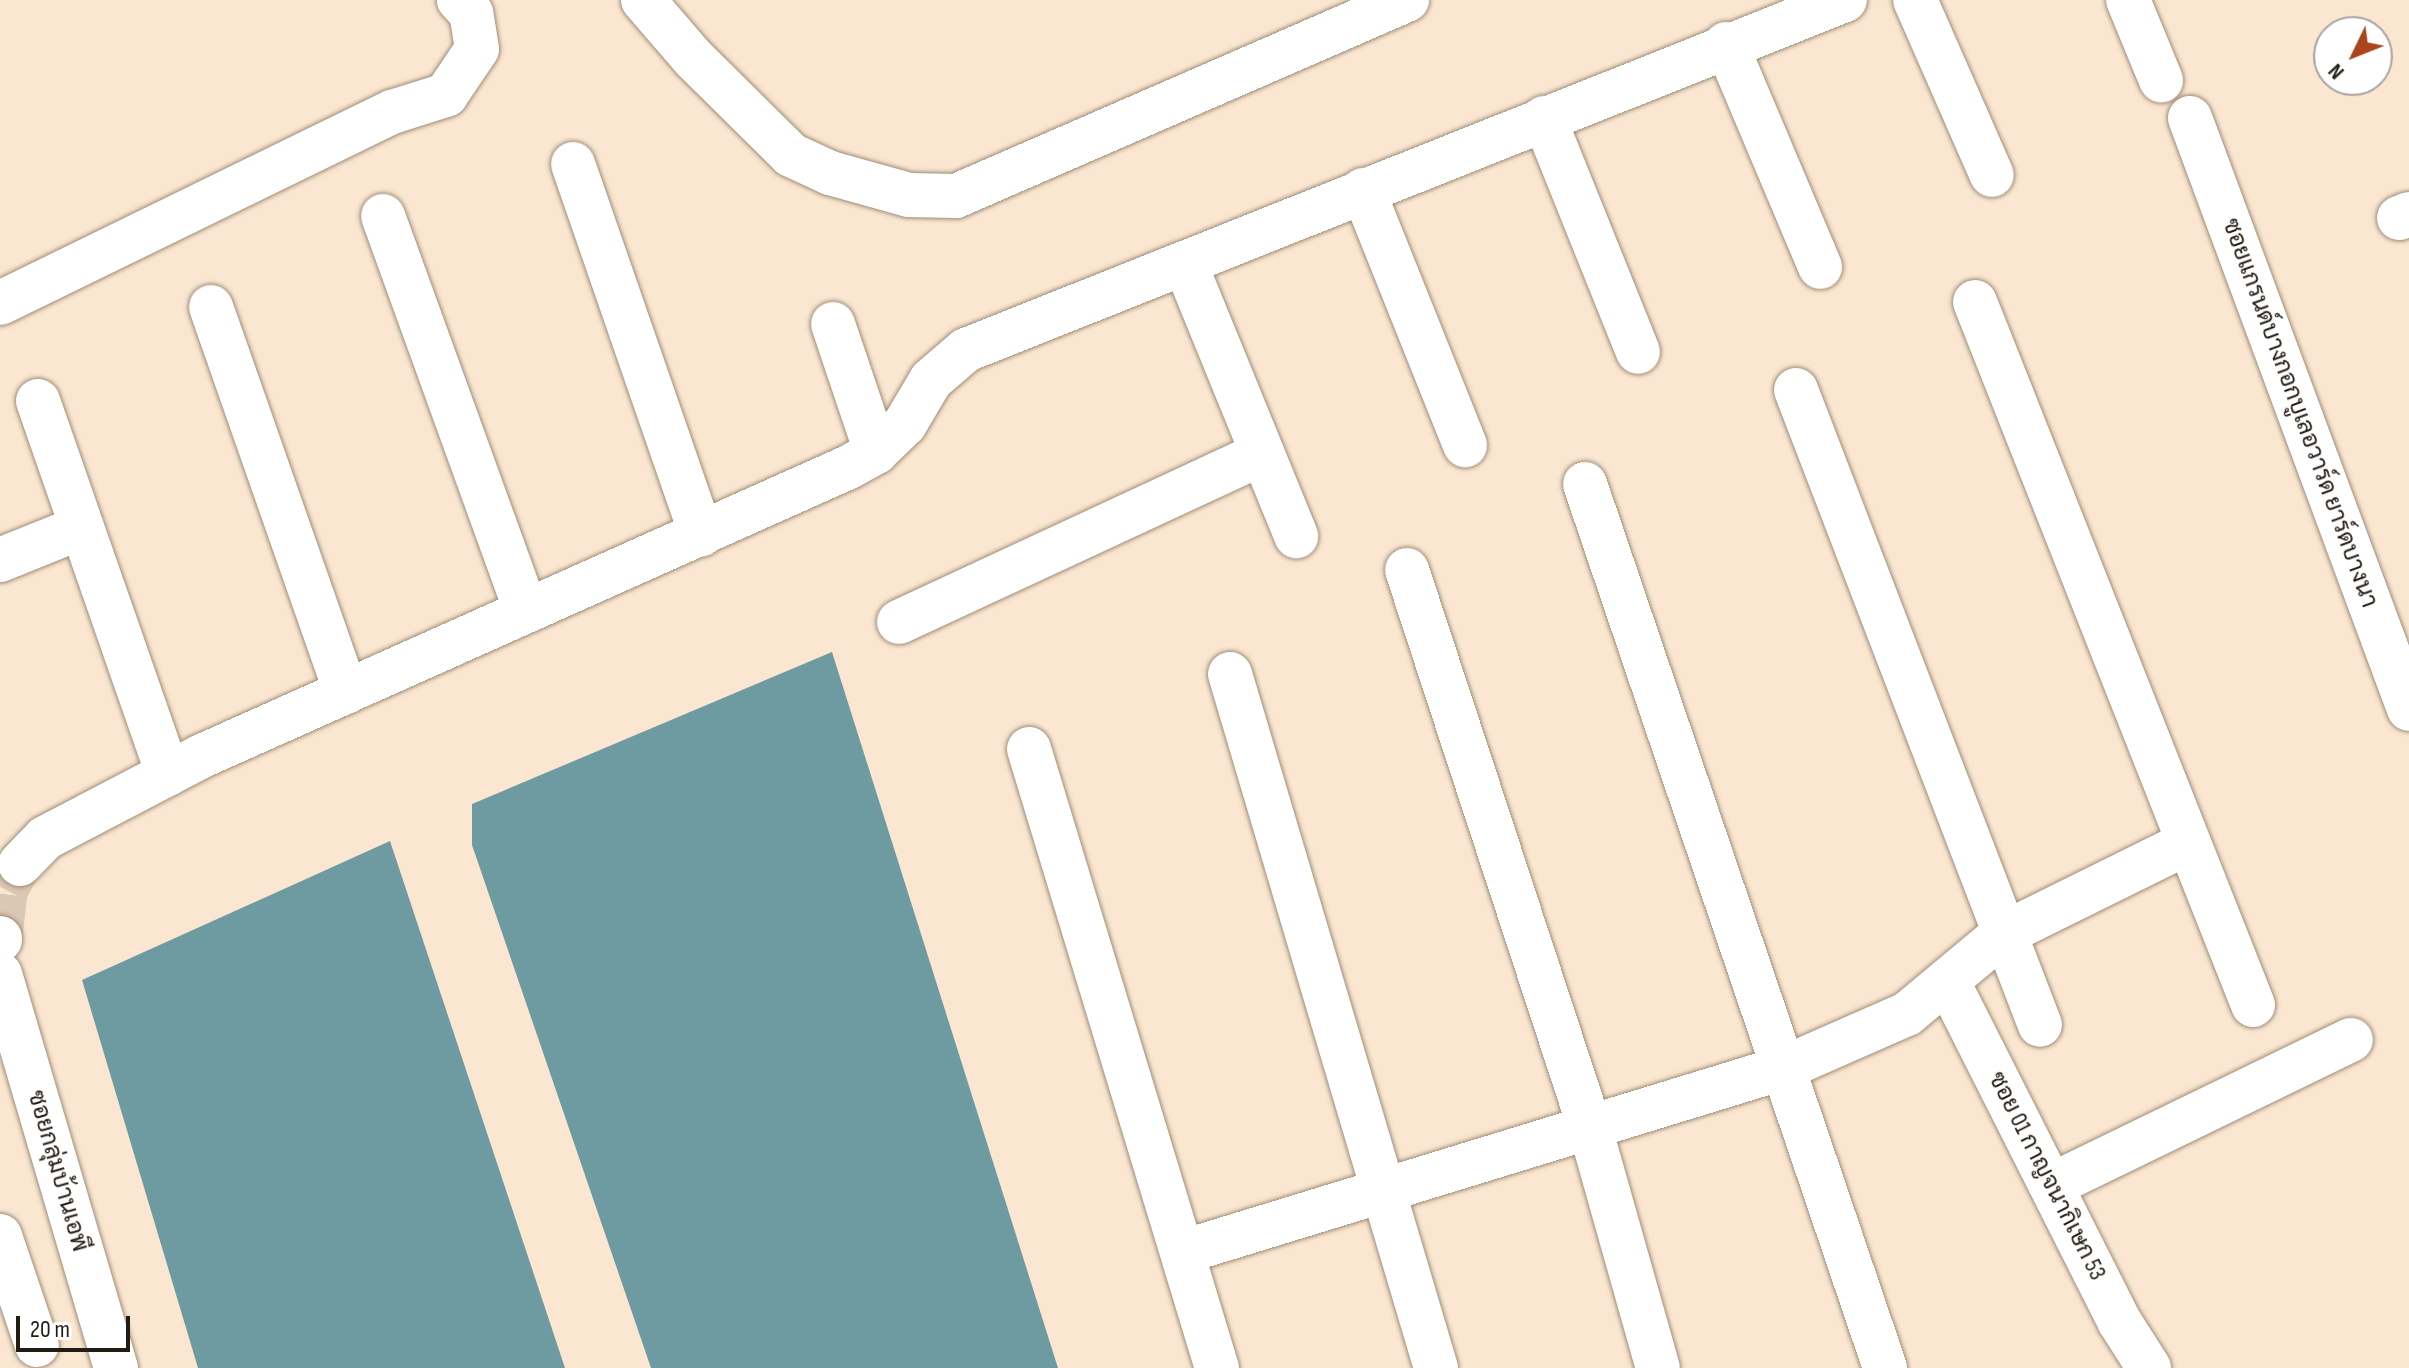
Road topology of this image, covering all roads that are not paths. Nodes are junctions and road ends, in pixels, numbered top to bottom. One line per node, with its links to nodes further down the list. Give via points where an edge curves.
1 (459, 0): 18 (street, via 471,13 477,49 446,95 392,112)
2 (643, 0): 3 (street, via 791,155 830,173 909,195 956,196)
3 (1407, 0)
4 (1845, 0): 7 (street)
5 (1915, 0): 12 (street)
6 (2128, 0): 8 (street)
7 (1726, 44): 9 (street); 16 (street)
8 (2161, 80)
9 (1544, 118): 13 (street); 21 (street)
10 (2190, 118): 37 (street, ซอยแกรนด์บางกอกบูเลอวาร์ด ยาร์ดบางนา)
11 (573, 164): 29 (street)
12 (1992, 175)
13 (1363, 190): 15 (street); 24 (street)
14 (383, 216): 33 (street)
15 (1186, 266): 25 (street, via 966,350 931,380 905,424); 26 (street)
16 (1820, 267)
17 (1975, 302): 40 (street)
18 (0, 303)
19 (211, 307): 36 (street)
20 (833, 324): 25 (street)
21 (1638, 352)
22 (1796, 390): 42 (street)
23 (38, 401): 28 (street)
24 (1465, 445)
25 (876, 452): 29 (street)
26 (1261, 454): 30 (street); 34 (street)
27 (1585, 484): 48 (street)
28 (82, 527): 31 (street); 39 (street)
29 (701, 534): 33 (street)
30 (1296, 536)
31 (0, 560)
32 (1407, 570): 49 (street)
33 (526, 611): 36 (street)
34 (899, 622)
35 (1230, 674): 51 (street)
36 (346, 692): 39 (street)
37 (2409, 709)
38 (1029, 749): 53 (street)
39 (168, 774): 41 (street, via 45,838)
40 (2187, 843): 42 (street); 45 (street)
41 (20, 864)
42 (2003, 934): 44 (street); 46 (street)
43 (0, 974): 55 (street, ซอยกลุ่มบ้านเอพี)
44 (1948, 982): 48 (street, via 1907,1014); 50 (street, ซอย 01 กาญจนากิเษก 53)
45 (2253, 1005)
46 (2040, 1025)
47 (2351, 1040): 50 (street)
48 (1786, 1067): 49 (street); 59 (street)
49 (1590, 1128): 51 (street); 58 (street)
50 (2054, 1184): 60 (street, ซอย 01 กาญจนากิเษก 53, via 2119,1321)
51 (1383, 1187): 53 (street); 57 (street)
52 (0, 1236): 54 (street)
53 (1186, 1251): 56 (street)
54 (37, 1345)
55 (116, 1368)
56 (1217, 1368)
57 (1436, 1368)
58 (1658, 1368)
59 (1885, 1368)
60 (2149, 1368)

